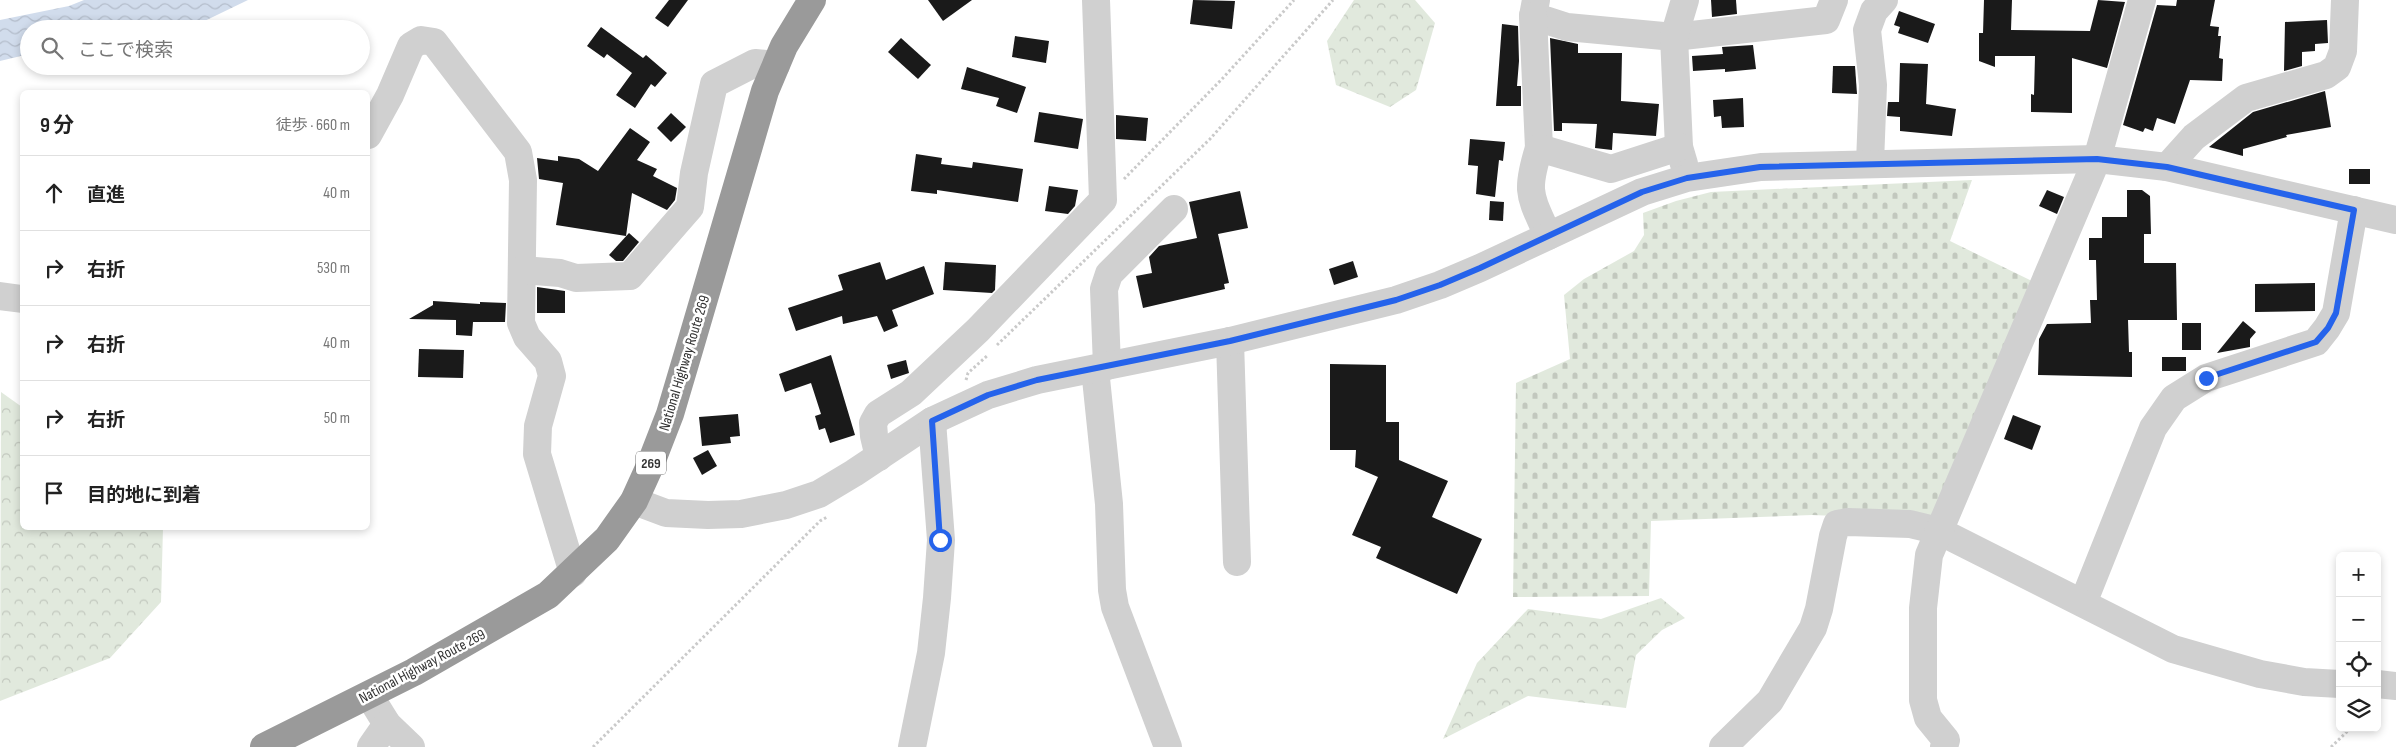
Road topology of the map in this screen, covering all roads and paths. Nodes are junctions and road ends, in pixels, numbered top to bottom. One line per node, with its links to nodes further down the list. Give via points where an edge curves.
1 (812, 0): 12 (highway, National Highway Route 269 / 269)
2 (1096, 0): 20 (street)
3 (1294, 0): 20 (path)
4 (1333, 0): 29 (path, via 1210,140)
5 (1685, 0): 11 (street)
6 (1834, 0): 11 (street, via 1826,20)
7 (1884, 0): 17 (street, via 1874,11 1867,30 1873,85)
8 (2142, 0): 16 (street)
9 (2345, 0): 18 (street, via 2343,51 2337,67 2326,75 2246,98 2194,137)
10 (1535, 8): 11 (street, via 1567,28); 15 (street)
11 (1674, 37): 14 (street)
12 (776, 65): 25 (street, via 755,63 714,84 694,173 690,207 630,276 576,278 560,273); 35 (highway, National Highway Route 269 / 269, via 765,91 670,414)
13 (370, 131): 25 (street, via 411,46 421,40 434,42 518,152 523,180)
14 (1680, 147): 15 (street, via 1611,169); 19 (street)
15 (1539, 148): 24 (street, via 1531,174 1530,195)
16 (2097, 159): 17 (street); 18 (street); 37 (street)
17 (1870, 163): 19 (street, via 1760,167)
18 (2167, 167): 22 (street)
19 (1687, 178): 24 (street, via 1642,192)
20 (1103, 200): 34 (street, via 971,336 911,393 878,414 873,423)
21 (1174, 209): 31 (street, via 1109,274 1104,289)
22 (2354, 210): 23 (street); 40 (street, via 2336,313 2328,328 2316,342 2206,378 2174,398 2152,428)
23 (2396, 220)
24 (1548, 236): 28 (street, via 1440,285 1396,300)
25 (522, 270): 39 (street, via 521,323 527,337 548,361 552,376 538,426 536,454)
26 (0, 296): 27 (street)
27 (20, 300)
28 (1230, 341): 31 (street); 38 (street)
29 (997, 346)
30 (990, 353): 32 (path)
31 (1101, 368): 33 (street, via 1037,380 988,395); 52 (street, via 1115,607)
32 (968, 373)
33 (932, 421): 34 (street); 51 (street, via 940,540 937,598 931,653)
34 (879, 457): 35 (street, via 819,494 741,514 666,513)
35 (634, 501): 39 (highway, National Highway Route 269 / 269, via 607,539)
36 (820, 522): 50 (path)
37 (1939, 531): 40 (street); 53 (street, via 1910,524 1837,524 1813,628 1770,701); 54 (street, via 1929,554 1923,608 1923,700 1928,718 1946,740)
38 (1237, 562)
39 (573, 574): 44 (highway, National Highway Route 269 / 269, via 548,595 487,632)
40 (2083, 602): 41 (street, via 2173,649 2260,674)
41 (2336, 684)
42 (2381, 684): 43 (street)
43 (2396, 686)
44 (369, 695): 45 (street); 47 (highway, National Highway Route 269 / 269)
45 (387, 724): 48 (street); 49 (street)
46 (2347, 732): 55 (path)
47 (264, 747)
48 (371, 747)
49 (411, 747)
50 (593, 747)
51 (912, 747)
52 (1168, 747)
53 (1723, 747)
54 (1944, 747)
55 (2332, 747)

